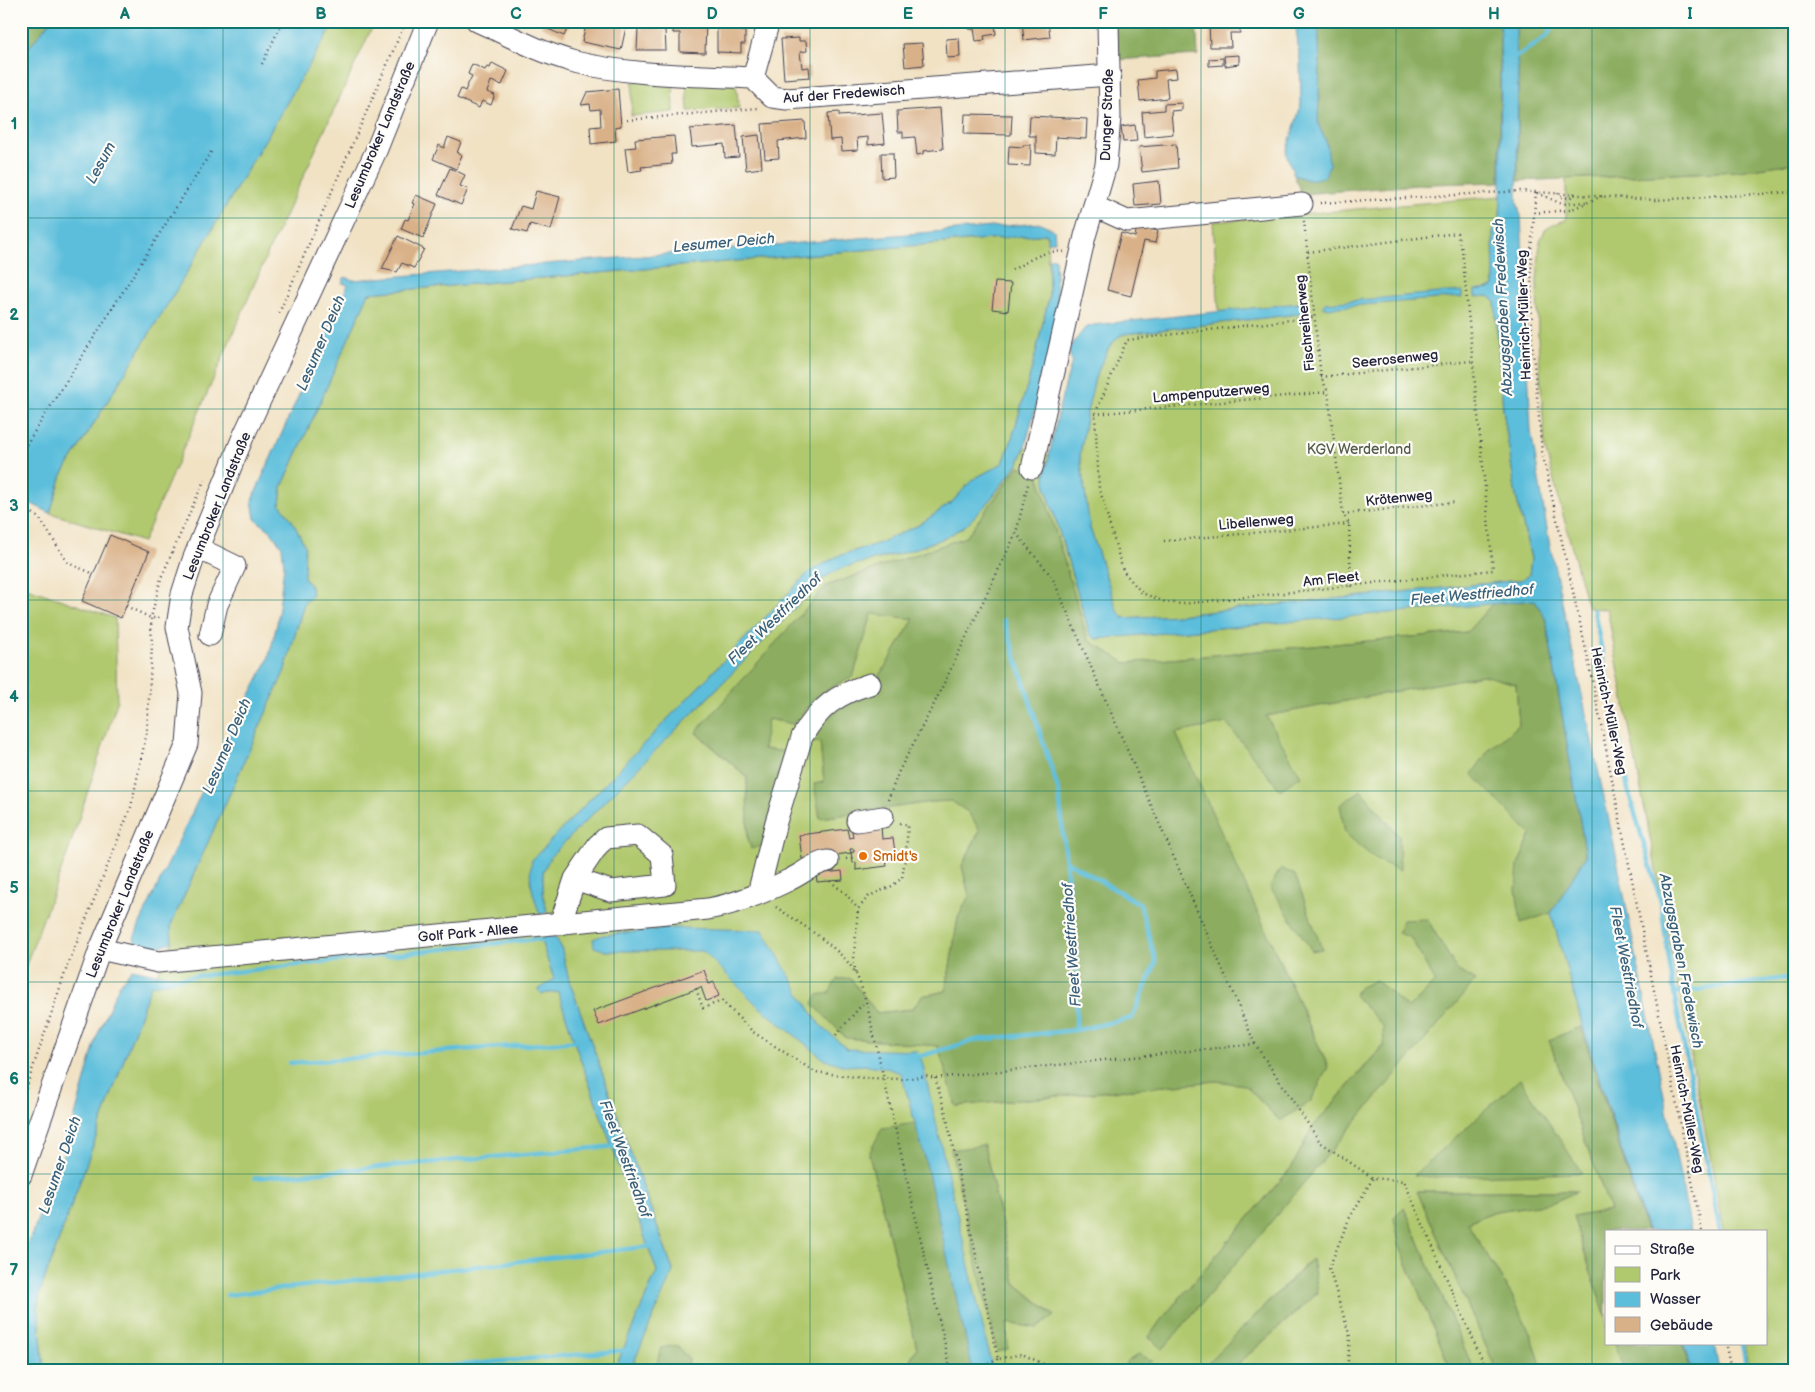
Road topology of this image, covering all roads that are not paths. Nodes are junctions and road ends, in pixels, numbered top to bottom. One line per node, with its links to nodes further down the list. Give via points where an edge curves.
1 (428, 21): 10 (street, Lesumbroker Landstraße, via 376,151 243,437)
2 (476, 21): 6 (street, via 575,62 630,72)
3 (769, 21): 6 (street)
4 (1108, 21): 5 (street, Dunger Straße)
5 (1110, 74): 6 (street, Auf der Fredewisch, via 802,98 772,97); 8 (street, Dunger Straße, via 1106,165)
6 (753, 78)
7 (1302, 204): 8 (street, via 1127,221)
8 (1094, 206): 9 (street, Dunger Straße)
9 (1032, 468)
10 (198, 548): 11 (street, via 235,566 217,605); 19 (street, Lesumbroker Landstraße, via 182,594 177,627 192,693 187,744)
11 (210, 635)
12 (870, 684): 17 (street, via 828,703 802,737)
13 (883, 817): 14 (street)
14 (857, 821)
15 (829, 871): 17 (street, Golf Park - Allee, via 821,862)
16 (575, 879): 18 (street)
17 (758, 894): 18 (street, Golf Park - Allee, via 708,909)
18 (560, 924): 19 (street, Golf Park - Allee, via 158,962)
19 (100, 949): 20 (street, Lesumbroker Landstraße)
20 (21, 1175)

